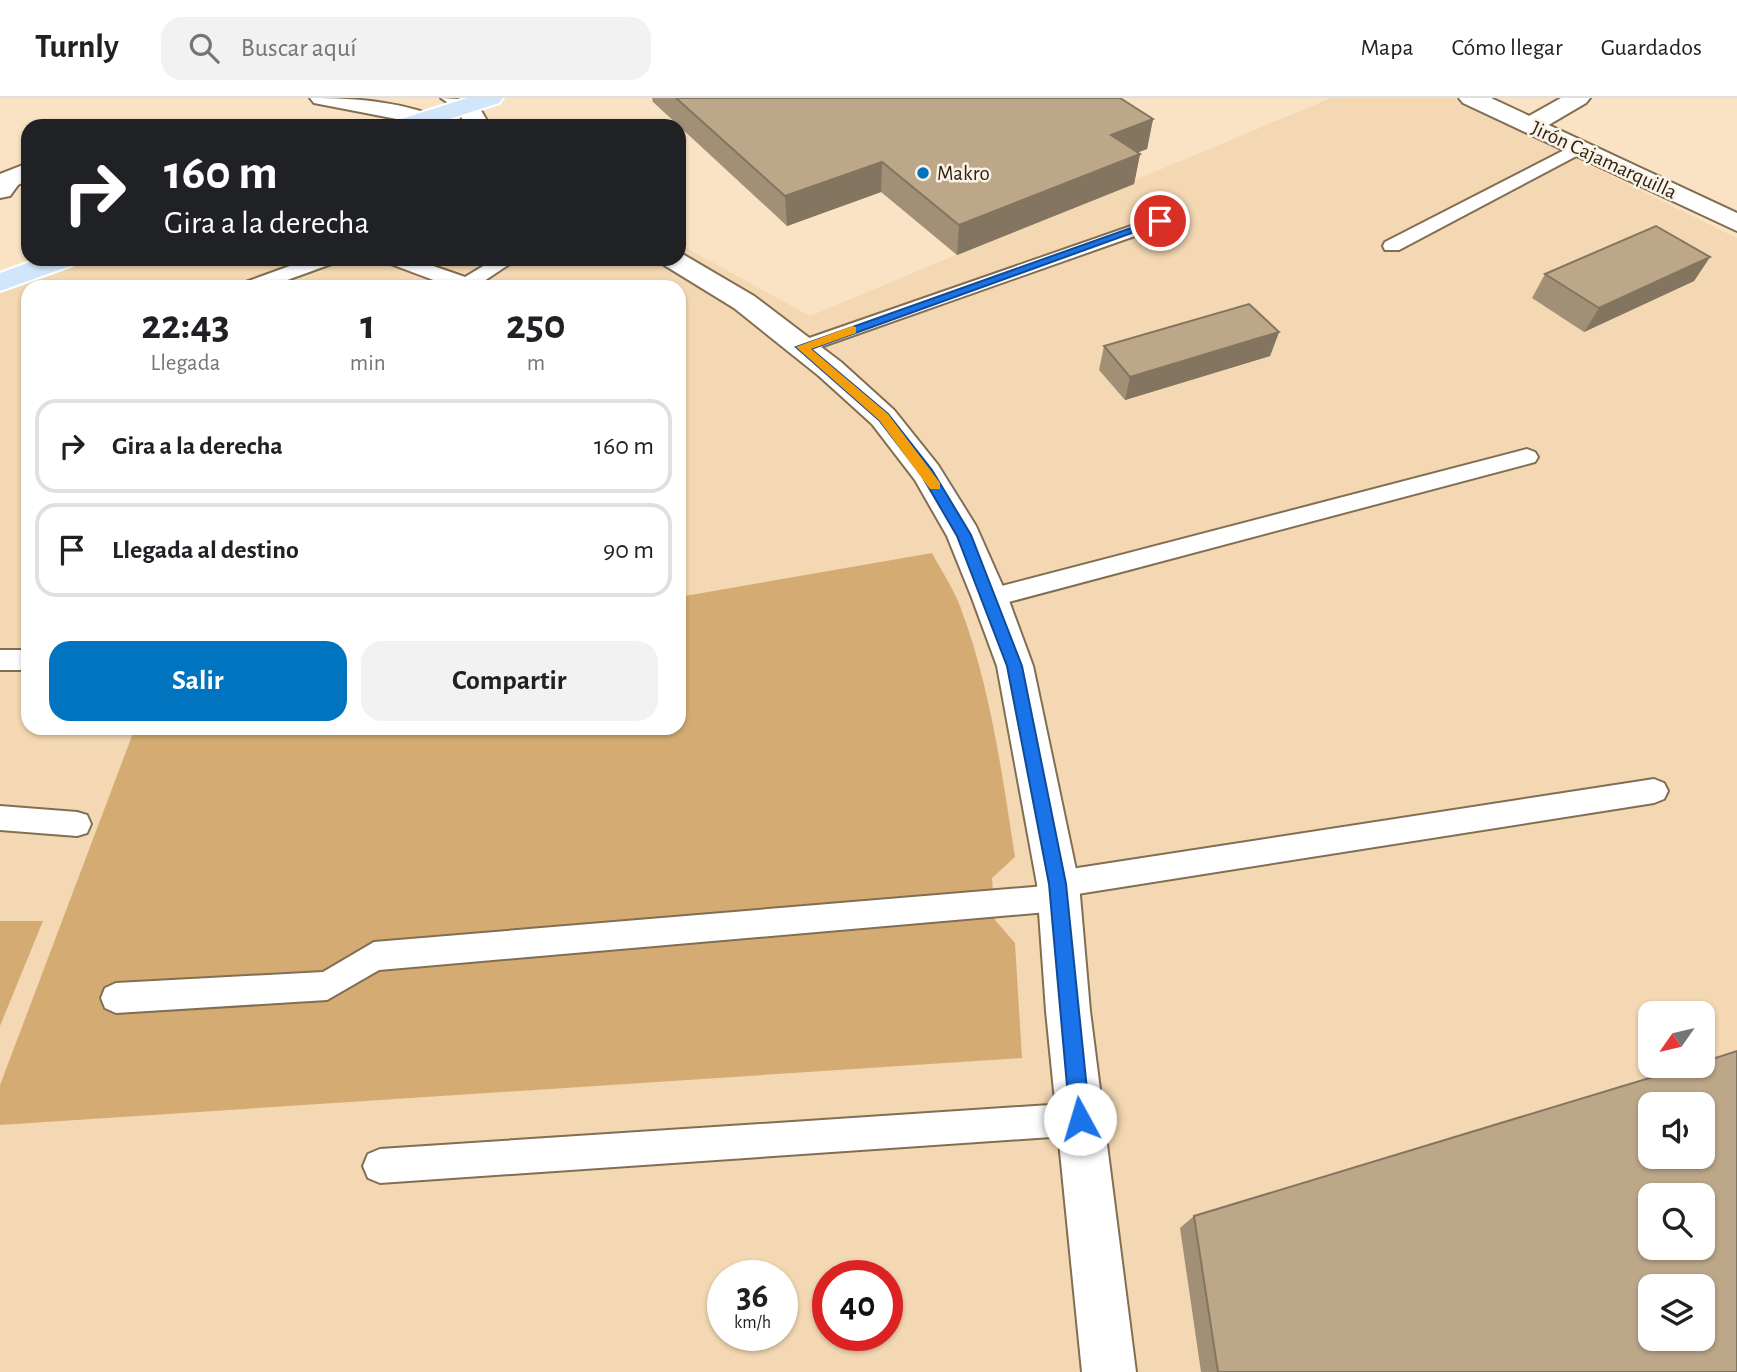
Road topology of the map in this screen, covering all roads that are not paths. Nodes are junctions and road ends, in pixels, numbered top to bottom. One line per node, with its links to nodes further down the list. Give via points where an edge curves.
1 (322, 98): 6 (street)
2 (491, 98): 5 (main road)
3 (1471, 98): 8 (street, Jirón Cajamarquilla)
4 (1577, 98): 8 (street)
5 (463, 105): 7 (main road)
6 (401, 119)
7 (426, 119)
8 (1531, 125): 9 (street, Jirón Cajamarquilla)
9 (1580, 146): 13 (street, Jirón Cajamarquilla); 14 (lane)
10 (21, 174): 11 (street, via 8,180)
11 (8, 194)
12 (1160, 221): 24 (lane)
13 (1737, 223)
14 (1392, 246)
15 (45, 266): 23 (main road)
16 (308, 266): 20 (lane)
17 (414, 266): 21 (lane)
18 (496, 266): 22 (lane)
19 (685, 266): 24 (street, via 744,302)
20 (269, 280)
21 (450, 280)
22 (472, 280)
23 (0, 283)
24 (802, 347): 26 (street, via 883,417 927,473 964,535)
25 (1527, 457): 26 (lane)
26 (990, 598): 32 (street, via 1015,666)
27 (0, 660): 28 (lane)
28 (21, 660)
29 (1654, 790): 32 (lane)
30 (0, 818): 31 (lane)
31 (77, 824)
32 (1058, 891): 33 (lane, via 374,956 327,986); 34 (street)
33 (116, 998)
34 (1080, 1119): 35 (lane); 36 (street)
35 (380, 1167)
36 (1109, 1372)

